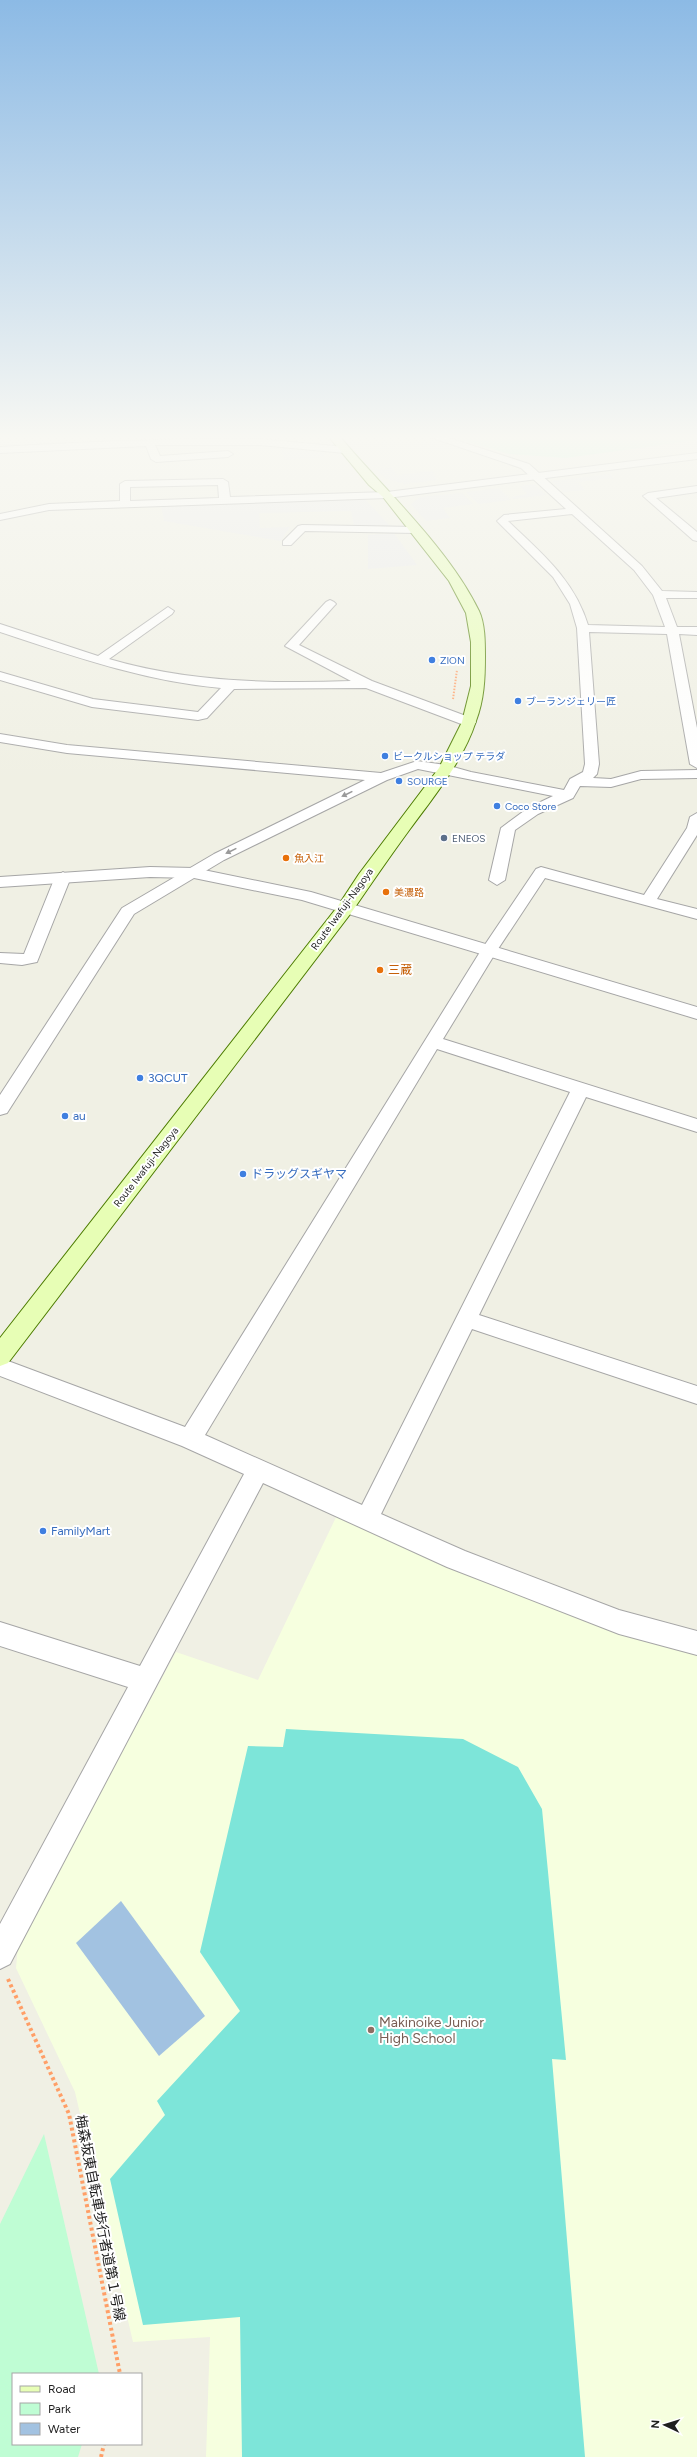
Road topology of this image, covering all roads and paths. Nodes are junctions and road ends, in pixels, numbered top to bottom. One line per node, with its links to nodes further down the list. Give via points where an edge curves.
1 (433, 552): 20 (main road, Route Iwafuji-Nagoya, via 456,580 474,613 478,642 478,686)
2 (533, 552): 11 (street, via 562,581 576,604)
3 (619, 552): 4 (street, via 638,568)
4 (659, 594): 5 (street); 12 (street)
5 (697, 595)
6 (330, 604): 17 (street, via 292,646)
7 (168, 611): 14 (street)
8 (0, 617): 9 (street)
9 (0, 622)
10 (0, 628): 14 (street)
11 (583, 628): 12 (street); 26 (street, via 592,764 590,774)
12 (672, 630): 13 (street); 22 (street)
13 (697, 631)
14 (102, 659): 18 (street, via 152,674)
15 (457, 664): 19 (path)
16 (0, 676): 18 (street, via 92,704 198,716 202,715)
17 (367, 684): 18 (street, via 282,688); 19 (street)
18 (231, 685)
19 (450, 717): 20 (street)
20 (469, 722): 23 (main road, Route Iwafuji-Nagoya)
21 (0, 738): 25 (street, via 67,749)
22 (697, 764)
23 (446, 769): 25 (street, via 418,765); 27 (street); 34 (main road, Route Iwafuji-Nagoya, via 364,878)
24 (697, 774): 26 (street, via 641,775 611,783)
25 (382, 777): 29 (street, one-way to 29, via 219,857)
26 (575, 782): 27 (street)
27 (568, 795): 31 (street, via 533,811 508,828)
28 (696, 824): 33 (street)
29 (194, 873): 30 (street, via 150,872); 34 (street, via 305,896); 41 (street, via 128,911)
30 (63, 877): 32 (street); 37 (street, via 31,958)
31 (497, 880)
32 (0, 882)
33 (648, 901): 35 (street); 36 (street, via 541,872)
34 (345, 909): 36 (street); 44 (main road, Route Iwafuji-Nagoya)
35 (697, 914)
36 (488, 952): 38 (street); 39 (street)
37 (0, 958)
38 (697, 1013)
39 (433, 1042): 40 (street); 47 (street)
40 (581, 1088): 42 (street); 43 (street)
41 (0, 1109)
42 (697, 1126)
43 (466, 1319): 46 (street); 49 (street)
44 (0, 1356)
45 (0, 1367): 47 (street)
46 (697, 1395)
47 (190, 1439): 48 (street)
48 (258, 1470): 49 (street); 52 (street)
49 (367, 1519): 51 (street, via 456,1559 619,1622)
50 (0, 1634): 52 (street)
51 (697, 1643)
52 (146, 1680): 53 (street)
53 (3, 1964): 54 (path, 梅森坂東自転車歩行者道第１号線, via 69,2114)
54 (120, 2373)
55 (104, 2445): 56 (path)
56 (101, 2457)

